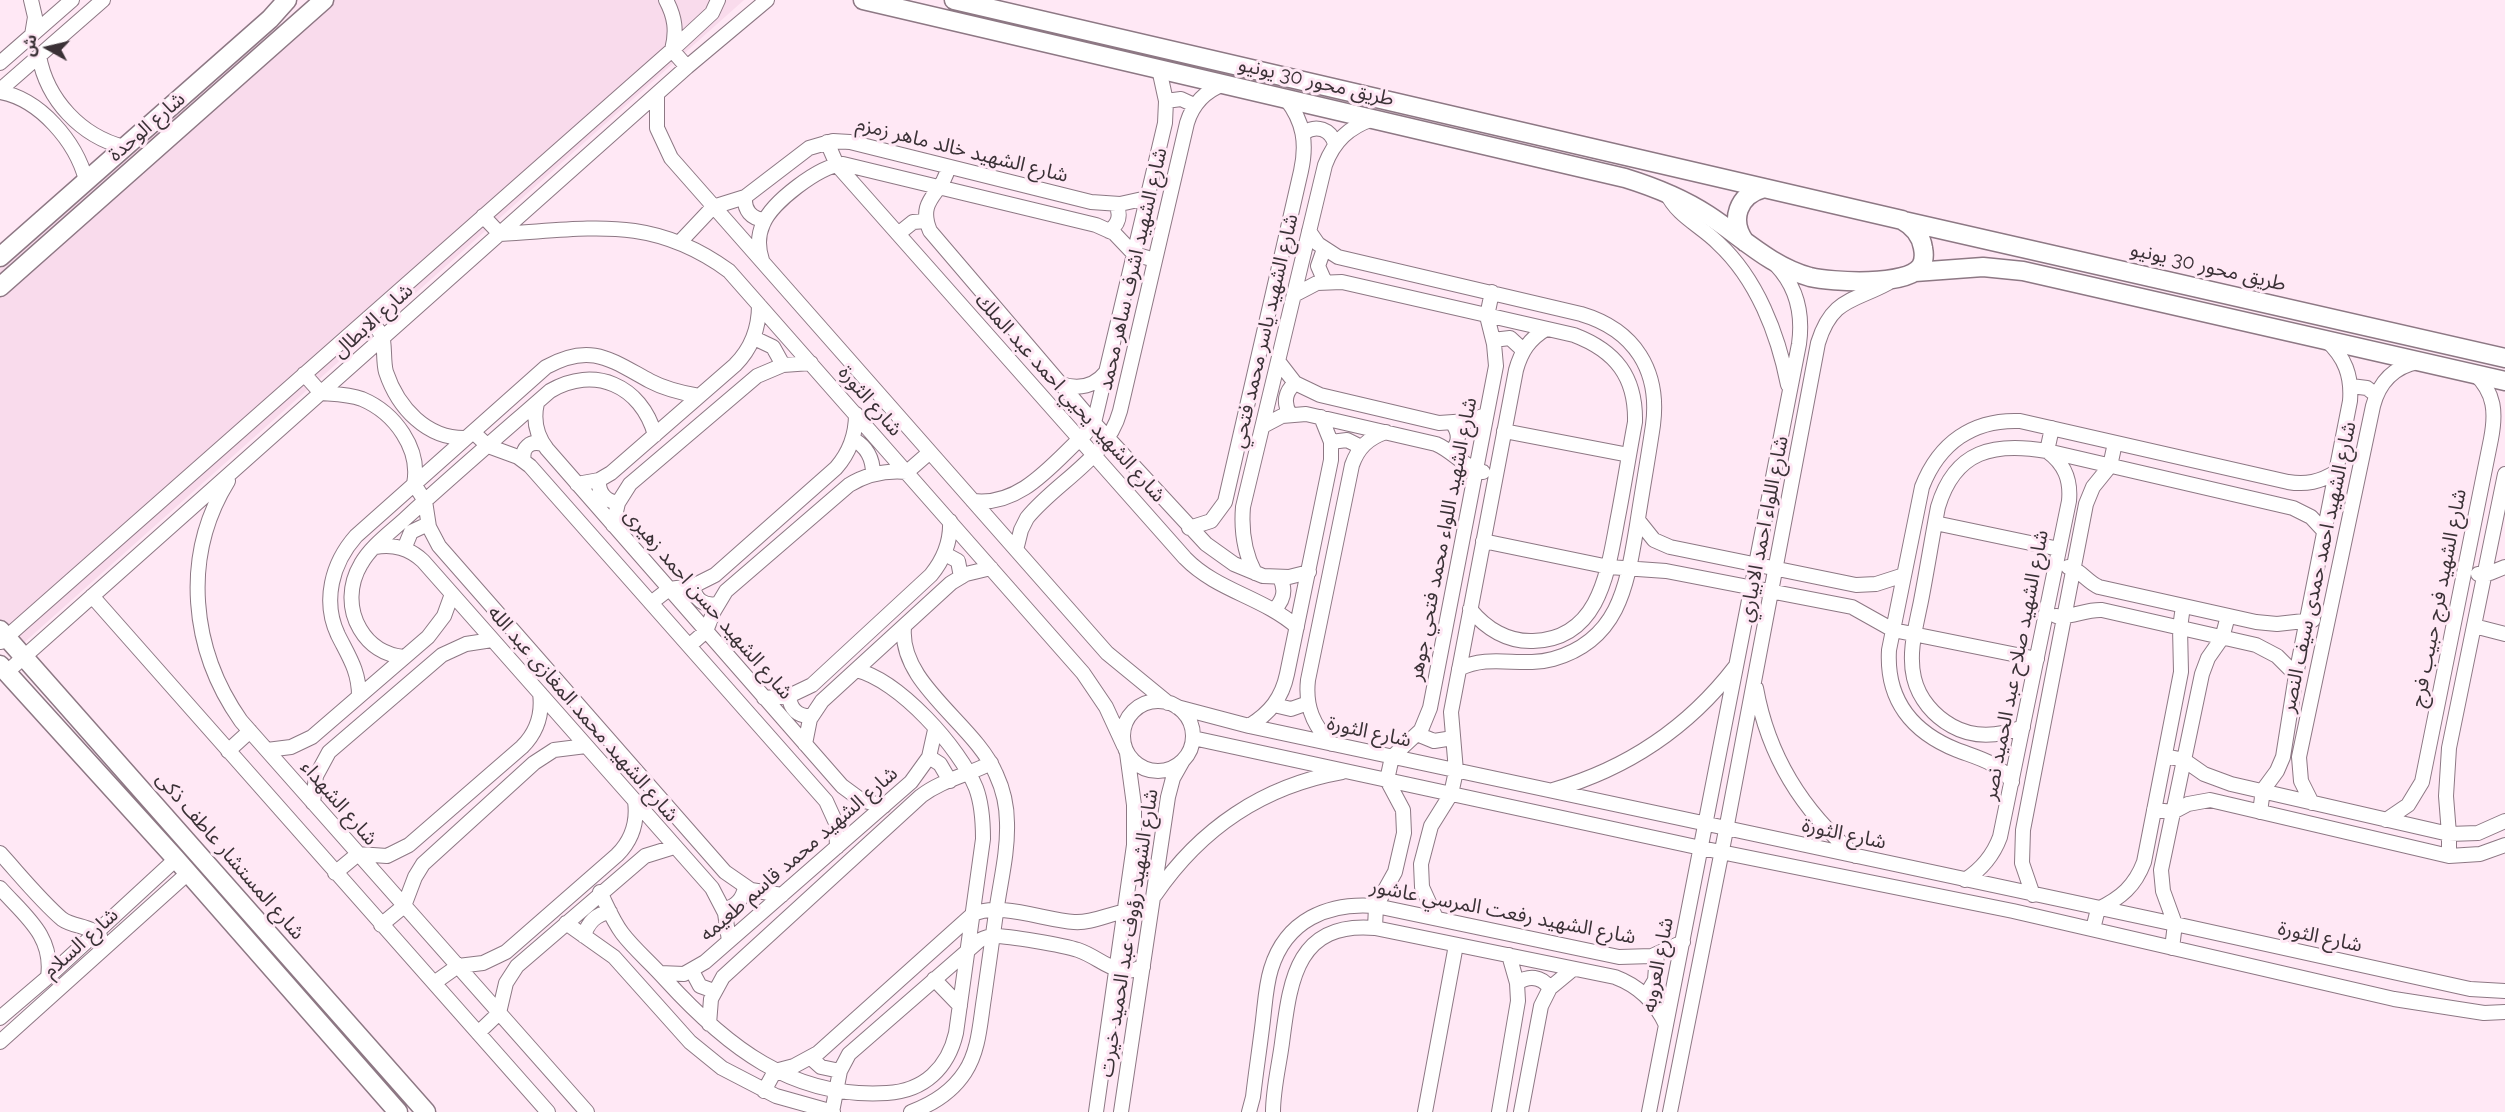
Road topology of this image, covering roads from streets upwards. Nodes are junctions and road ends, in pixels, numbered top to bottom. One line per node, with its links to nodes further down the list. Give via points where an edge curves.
1 (31, 0): 11 (street, via 35,17)
2 (72, 0): 11 (street)
3 (103, 0): 13 (street)
4 (287, 0): 27 (street, شارع الوحدة)
5 (324, 0): 56 (street, شارع الوحدة)
6 (666, 0): 12 (street, via 675,24)
7 (718, 0): 12 (street, شارع الابطال, via 712,13)
8 (767, 0): 15 (street, شارع الابطال)
9 (863, 0): 16 (street, طريق محور 30 يونيو)
10 (954, 0): 32 (street, طريق محور 30 يونيو)
11 (32, 35): 14 (street)
12 (672, 50): 15 (street); 38 (street, شارع الابطال)
13 (39, 56): 18 (street); 27 (street, via 48,86 77,122 94,136)
14 (0, 63)
15 (687, 68): 19 (street, شارع الابطال)
16 (1159, 69): 17 (street, طريق محور 30 يونيو); 21 (street, شارع الشهيد اشرف ساهر محمد)
17 (1224, 84): 20 (street, طريق محور 30 يونيو); 22 (street, via 1207,92)
18 (0, 91): 30 (street, via 38,110 75,152)
19 (657, 94): 37 (street, شارع الثورة, via 657,128 665,149); 44 (street, شارع الابطال)
20 (1286, 99): 23 (street, طريق محور 30 يونيو); 24 (street, شارع الشهيد ياسر محمد فتحي)
21 (1166, 101): 22 (street, via 1181,99); 35 (street, شارع الشهيد اشرف ساهر محمد, via 1165,123)
22 (1194, 105): 51 (street, شارع الشهيد اشرف ساهر محمد)
23 (1373, 119): 26 (street, شارع الشهيد ياسر محمد فتحي, via 1352,128); 33 (street, طريق محور 30 يونيو, via 1611,174)
24 (1304, 133): 26 (street, via 1321,129 1329,133); 135 (street, شارع الشهيد ياسر محمد فتحي, via 1301,171 1227,494)
25 (827, 142): 28 (street, شارع الشهيد يحيي احمد عبد الملك); 29 (street, شارع الشهيد خالد ماهر زمزم, via 850,142); 34 (street, شارع الشهيد خالد ماهر زمزم, via 809,148)
26 (1335, 144): 43 (street, شارع الشهيد ياسر محمد فتحي, via 1325,165)
27 (124, 147): 30 (street, شارع الوحدة)
28 (837, 165): 31 (street, شارع الشهيد خالد ماهر زمزم, via 854,165); 39 (street, via 819,171 774,207); 45 (street, شارع الشهيد يحيي احمد عبد الملك)
29 (948, 167): 31 (street); 36 (street, شارع الشهيد خالد ماهر زمزم, via 1091,202)
30 (86, 180): 50 (street, شارع الوحدة)
31 (940, 187): 41 (street, via 928,202); 42 (street, شارع الشهيد خالد ماهر زمزم, via 1087,222)
32 (1764, 188): 40 (street, طريق محور 30 يونيو); 47 (street, via 1748,195 1738,209 1737,226)
33 (1666, 192): 47 (street, طريق محور 30 يونيو); 83 (street, via 1680,214 1729,254 1749,281 1773,330)
34 (745, 197): 37 (street, شارع الشهيد خالد ماهر زمزم); 39 (street, via 749,213)
35 (1147, 198): 36 (street, شارع الشهيد خالد ماهر زمزم); 49 (street, شارع الشهيد اشرف ساهر محمد)
36 (1116, 204): 42 (street, via 1119,217)
37 (713, 207): 46 (street); 53 (street, شارع الثورة)
38 (483, 216): 44 (street); 62 (street, شارع الابطال)
39 (765, 220): 53 (street, via 759,243)
40 (1902, 220): 54 (street, via 1914,229 1922,243 1921,266); 70 (street, طريق محور 30 يونيو)
41 (926, 221): 45 (street, via 913,222); 81 (street, شارع الشهيد يحيي احمد عبد الملك, via 936,238)
42 (1109, 231): 49 (street, شارع الشهيد خالد ماهر زمزم)
43 (1309, 231): 48 (street); 58 (street, شارع الشهيد ياسر محمد فتحي)
44 (500, 234): 46 (street, شارع الثورة, via 618,228); 65 (street, شارع الابطال)
45 (898, 234): 102 (street, شارع الشهيد يحيي احمد عبد الملك)
46 (680, 242): 59 (street, شارع الثورة, via 729,271)
47 (1745, 242): 52 (street, طريق محور 30 يونيو)
48 (1324, 249): 55 (street, via 1318,266); 57 (street, via 1338,257)
49 (1134, 254): 51 (street); 75 (street, شارع الشهيد اشرف ساهر محمد)
50 (0, 256)
51 (1155, 260): 103 (street, شارع الشهيد اشرف ساهر محمد, via 1118,418)
52 (1772, 261): 54 (street, طريق محور 30 يونيو, via 1797,273 1837,282 1865,282); 83 (street, شارع اللواء احمد الابياري, via 1792,288 1800,321)
53 (762, 262): 113 (street, شارع الثورة)
54 (1906, 274): 68 (street, via 1983,267 2023,271); 159 (street, شارع اللواء احمد الابياري, via 1847,301 1821,333)
55 (1325, 282): 58 (street); 61 (street, via 1342,282)
56 (0, 287)
57 (1492, 292): 60 (street); 61 (street)
58 (1294, 295): 71 (street, شارع الشهيد ياسر محمد فتحي)
59 (759, 305): 66 (street); 73 (street, شارع الثورة)
60 (1566, 311): 64 (street); 129 (street, via 1616,329 1634,346 1647,368 1655,411)
61 (1487, 316): 63 (street); 67 (street, شارع الشهيد اللواء محمد فتحي جوهر)
62 (368, 318): 65 (street); 76 (street, شارع الابطال)
63 (1546, 329): 64 (street); 69 (street, شارع الشهيد اللواء محمد فتحي جوهر)
64 (1560, 332): 115 (street, via 1597,345 1616,361 1628,379 1635,411)
65 (383, 338): 84 (street, شارع الابطال); 99 (street, via 387,374 410,412 434,433 450,438)
66 (754, 338): 74 (street, via 773,347); 87 (street, via 743,357)
67 (1493, 340): 69 (street, via 1510,338); 91 (street, شارع الشهيد اللواء محمد فتحي جوهر, via 1496,366)
68 (2326, 340): 72 (street); 82 (street, شارع الشهيد احمد حمدى سيف النصر, via 2342,357)
69 (1523, 351): 97 (street, شارع الشهيد اللواء محمد فتحي جوهر)
70 (2505, 358)
71 (1278, 361): 80 (street); 95 (street, شارع الشهيد ياسر محمد فتحي)
72 (2421, 362): 77 (street); 86 (street, شارع الشهيد احمد حمدى سيف النصر, via 2389,375)
73 (811, 363): 74 (street); 89 (street, شارع الثورة)
74 (783, 365): 132 (street, via 757,376 630,484)
75 (1106, 372): 81 (street, via 1083,387); 93 (street, شارع الشهيد اشرف ساهر محمد)
76 (304, 374): 84 (street); 192 (street, شارع الابطال)
77 (2475, 374): 79 (street); 104 (street, شارع الشهيد فرج حبيب فرج, via 2492,399)
78 (642, 376): 85 (street); 87 (street, via 669,389); 99 (street, via 608,358 588,354 567,357 546,367)
79 (2505, 381)
80 (1295, 383): 90 (street, via 1286,395); 94 (street, via 1320,395)
81 (1061, 384): 93 (street, شارع الشهيد يحيي احمد عبد الملك)
82 (2350, 386): 86 (street, via 2367,388); 121 (street, شارع الشهيد احمد حمدى سيف النصر)
83 (1790, 392): 153 (street, شارع اللواء احمد الابياري)
84 (321, 393): 118 (street, شارع الابطال); 127 (street, via 363,399 388,416 411,449 417,470)
85 (630, 394): 88 (street, via 606,382 582,380 558,386); 100 (street, via 643,408)
86 (2376, 395): 182 (street, شارع الشهيد احمد حمدى سيف النصر)
87 (699, 396): 100 (street)
88 (537, 403): 108 (street, شارع الشهيد حسن احمد زهيرى, via 535,424); 109 (street)
89 (856, 414): 101 (street); 120 (street, شارع الثورة)
90 (1290, 414): 92 (street); 95 (street)
91 (1486, 415): 94 (street); 119 (street, شارع الشهيد اللواء محمد فتحي جوهر)
92 (1321, 417): 98 (street); 105 (street)
93 (1094, 423): 102 (street, شارع الشهيد اشرف ساهر محمد); 103 (street, شارع الشهيد يحيي احمد عبد الملك)
94 (1452, 423): 111 (street, via 1458,435)
95 (1263, 426): 137 (street, شارع الشهيد ياسر محمد فتحي)
96 (2052, 428): 107 (street); 112 (street); 133 (street, via 2004,420 1973,428 1936,458)
97 (1504, 431): 115 (street); 123 (street, شارع الشهيد اللواء محمد فتحي جوهر)
98 (1386, 432): 110 (street); 111 (street)
99 (469, 435): 109 (street); 127 (street)
100 (655, 435): 125 (street)
101 (853, 439): 122 (street, via 867,451); 167 (street, via 836,468 715,575)
102 (1080, 439): 114 (street, شارع الشهيد يحيي احمد عبد الملك); 131 (street, شارع الشهيد اشرف ساهر محمد, via 1018,494 996,501)
103 (1108, 439): 114 (street, شارع الشهيد اشرف ساهر محمد); 144 (street, شارع الشهيد يحيي احمد عبد الملك)
104 (2491, 439): 106 (street); 136 (street, شارع الشهيد فرج حبيب فرج)
105 (1331, 442): 110 (street, via 1347,440); 161 (street, via 1331,460)
106 (2505, 442)
107 (2115, 443): 117 (street); 121 (street, via 2298,483 2318,481)
108 (543, 444): 116 (street, via 527,446); 128 (street, شارع الشهيد حسن احمد زهيرى)
109 (488, 447): 116 (street, شارع الشهيد حسن احمد زهيرى); 130 (street)
110 (1361, 447): 215 (street, via 1352,465 1308,680)
111 (1451, 451): 119 (street)
112 (2047, 451): 117 (street); 134 (street, via 2011,446 1975,456 1951,478); 149 (street, شارع الشهيد صلاح عبد الحميد نصر, via 2061,464 2069,482)
113 (930, 452): 120 (street); 131 (street, شارع الثورة)
114 (1094, 455): 150 (street, شارع الشهيد اشرف ساهر محمد, via 1027,518); 177 (street, شارع الشهيد يحيي احمد عبد الملك, via 1196,569 1219,585)
115 (1629, 455): 126 (street)
116 (524, 461): 173 (street, شارع الشهيد حسن احمد زهيرى)
117 (2110, 466): 145 (street, via 2293,508 2311,517); 158 (street, شارع الشهيد صلاح عبد الحميد نصر, via 2089,495)
118 (236, 469): 172 (street, شارع الابطال); 223 (street, شارع الشهداء, via 205,532 198,567 197,603 214,674)
119 (1476, 471): 123 (street); 224 (street, شارع الشهيد اللواء محمد فتحي جوهر, via 1430,708)
120 (907, 472): 122 (street); 140 (street, شارع الثورة)
121 (2336, 472): 145 (street, شارع الشهيد احمد حمدى سيف النصر)
122 (873, 474): 174 (street, via 849,485 726,591)
123 (1496, 474): 146 (street, شارع الشهيد اللواء محمد فتحي جوهر)
124 (2505, 474): 138 (street, شارع الشهيد فرج حبيب فرج)
125 (599, 480): 128 (street); 132 (street, via 605,498)
126 (1624, 483): 129 (street); 155 (street)
127 (414, 484): 130 (street); 195 (street, via 356,536 340,557 330,605)
128 (577, 484): 143 (street, شارع الشهيد حسن احمد زهيرى)
129 (1643, 486): 139 (street)
130 (425, 501): 142 (street, شارع الشهيد محمد المغازى عبد الله); 147 (street)
131 (973, 501): 150 (street, شارع الثورة)
132 (618, 503): 143 (street)
133 (1918, 503): 134 (street); 164 (street)
134 (1938, 507): 141 (street)
135 (1217, 515): 137 (street, via 1229,520); 144 (street, via 1205,525)
136 (2475, 516): 138 (street); 152 (street, شارع الشهيد فرج حبيب فرج)
137 (1242, 517): 162 (street, شارع الشهيد ياسر محمد فتحي, via 1244,545)
138 (2501, 519): 163 (street, شارع الشهيد فرج حبيب فرج)
139 (1638, 520): 153 (street, via 1647,535 1662,545); 160 (street)
140 (950, 521): 151 (street); 157 (street, شارع الثورة)
141 (1935, 523): 149 (street); 189 (street)
142 (428, 524): 148 (street, via 411,532); 276 (street, شارع الشهيد محمد المغازى عبد الله, via 435,540 454,563 725,872)
143 (613, 525): 169 (street, شارع الشهيد حسن احمد زهيرى)
144 (1189, 528): 162 (street, شارع الشهيد يحيي احمد عبد الملك, via 1224,558)
145 (2324, 531): 181 (street, شارع الشهيد احمد حمدى سيف النصر)
146 (1483, 541): 155 (street); 176 (street, شارع الشهيد اللواء محمد فتحي جوهر)
147 (375, 547): 148 (street); 190 (street, via 361,563 353,583 351,604)
148 (404, 549): 171 (street, شارع الشهيد محمد المغازى عبد الله, via 423,561)
149 (2059, 549): 154 (street, شارع الشهيد صلاح عبد الحميد نصر)
150 (1016, 550): 216 (street, شارع الثورة, via 1107,653)
151 (945, 554): 165 (street, via 958,561); 212 (street, via 931,575 812,685)
152 (2466, 564): 163 (street, via 2475,574); 197 (street, شارع الشهيد فرج حبيب فرج)
153 (1756, 565): 159 (street); 168 (street, شارع اللواء احمد الابياري)
154 (2056, 565): 158 (street); 178 (street, شارع الشهيد صلاح عبد الحميد نصر)
155 (1609, 567): 160 (street); 176 (street, via 1588,615 1555,638 1507,638)
156 (2505, 567): 163 (street)
157 (991, 568): 165 (street); 230 (street, شارع الثورة, via 1088,678)
158 (2074, 568): 175 (street, via 2099,587); 180 (street, شارع الشهيد صلاح عبد الحميد نصر)
159 (1776, 569): 164 (street, via 1856,585 1876,584); 170 (street, شارع اللواء احمد الابياري)
160 (1629, 570): 168 (street, via 1666,571); 204 (street, via 1614,613 1595,636 1573,651 1539,662 1484,660)
161 (1309, 572): 166 (street, شارع الشهيد يحيي احمد عبد الملك); 184 (street)
162 (1255, 573): 166 (street, شارع الشهيد يحيي احمد عبد الملك)
163 (2484, 574): 183 (street, شارع الشهيد فرج حبيب فرج)
164 (1904, 575): 187 (street)
165 (961, 577): 185 (street)
166 (1280, 578): 177 (street, via 1284,592)
167 (693, 586): 169 (street); 174 (street, via 700,601)
168 (1751, 588): 170 (street); 202 (street, شارع اللواء احمد الابياري)
169 (669, 589): 173 (street); 188 (street, شارع الشهيد حسن احمد زهيرى)
170 (1772, 592): 187 (street, via 1852,607); 207 (street, شارع اللواء احمد الابياري)
171 (452, 594): 194 (street, شارع الشهيد محمد المغازى عبد الله); 199 (street, via 434,630)
172 (92, 596): 198 (street, شارع الابطال); 232 (street)
173 (651, 603): 196 (street, شارع الشهيد حسن احمد زهيرى)
174 (717, 604): 188 (street)
175 (2183, 606): 179 (street); 186 (street)
176 (1470, 609): 204 (street, شارع الشهيد اللواء محمد فتحي جوهر)
177 (1274, 610): 184 (street, شارع الشهيد يحيي احمد عبد الملك)
178 (2046, 614): 180 (street); 201 (street, شارع الشهيد صلاح عبد الحميد نصر)
179 (2228, 616): 181 (street, via 2266,624); 193 (street)
180 (2064, 617): 186 (street, via 2102,610); 213 (street, شارع الشهيد صلاح عبد الحميد نصر)
181 (2307, 619): 182 (street); 206 (street, شارع الشهيد احمد حمدى سيف النصر)
182 (2327, 623): 251 (street, شارع الشهيد احمد حمدى سيف النصر, via 2299,757 2301,781)
183 (2474, 626): 191 (street); 200 (street, شارع الشهيد فرج حبيب فرج)
184 (1297, 627): 217 (street, via 1285,685)
185 (904, 628): 205 (street); 208 (street, via 910,664)
186 (2180, 628): 193 (street); 233 (street, via 2181,672)
187 (1893, 630): 189 (street); 244 (street, via 1889,675 1896,698 1911,719 1931,737 1996,765)
188 (706, 631): 196 (street); 214 (street, شارع الشهيد حسن احمد زهيرى)
189 (1915, 633): 201 (street); 221 (street, via 1911,653 1914,679 1935,714 1956,729 1980,735)
190 (362, 634): 195 (street); 199 (street, via 377,649)
191 (2505, 634)
192 (2, 637): 198 (street, شارع المستشار عاطف ذكى)
193 (2223, 638): 206 (street, via 2270,651); 236 (street, via 2204,666)
194 (492, 640): 209 (street, شارع الشهيد محمد المغازى عبد الله); 250 (street, via 466,644 442,655 329,752 316,776)
195 (343, 644): 211 (street, via 356,669)
196 (688, 646): 253 (street, شارع الشهيد حسن احمد زهيرى)
197 (2448, 652): 200 (street); 257 (street, شارع الشهيد فرج حبيب فرج, via 2422,782 2408,805)
198 (24, 657): 203 (street, شارع الابطال); 317 (street, شارع المستشار عاطف ذكى)
199 (404, 657): 211 (street)
200 (2467, 657): 261 (street, شارع الشهيد فرج حبيب فرج, via 2447,761)
201 (2037, 659): 210 (street, شارع الشهيد صلاح عبد الحميد نصر)
202 (1736, 666): 247 (street, via 1697,710 1651,746 1591,777); 259 (street, شارع اللواء احمد الابياري)
203 (3, 669): 273 (street)
204 (1459, 669): 226 (street, شارع الشهيد اللواء محمد فتحي جوهر, via 1451,712)
205 (856, 670): 218 (street, via 889,684); 219 (street, via 822,701)
206 (2296, 675): 245 (street, شارع الشهيد احمد حمدى سيف النصر, via 2283,757)
207 (1755, 680): 260 (street, شارع اللواء احمد الابياري); 272 (street, via 1767,730 1788,777 1818,820)
208 (931, 692): 218 (street); 238 (street)
209 (540, 693): 229 (street, شارع الشهيد محمد المغازى عبد الله); 269 (street, via 538,723 522,747 409,845 387,856)
210 (2030, 693): 213 (street); 221 (street, شارع الشهيد صلاح عبد الحميد نصر)
211 (359, 696): 231 (street, via 306,741)
212 (789, 696): 214 (street); 219 (street, via 798,713)
213 (2049, 697): 280 (street, شارع الشهيد صلاح عبد الحميد نصر, via 2021,841 2024,874)
214 (764, 698): 227 (street, شارع الشهيد حسن احمد زهيرى)
215 (1308, 704): 217 (street, via 1291,709); 228 (street, via 1316,726)
216 (1173, 705): 220 (street, شارع الثورة); 225 (street, via 1189,720); 230 (street, via 1152,702 1137,708 1126,721)
217 (1274, 705): 220 (street)
218 (914, 708): 222 (street)
219 (812, 716): 227 (street)
220 (1249, 726): 228 (street, شارع الثورة)
221 (2023, 728): 244 (street, شارع الشهيد صلاح عبد الحميد نصر)
222 (935, 730): 234 (street, شارع الشهيد محمد قاسم طعيمه); 241 (street)
223 (250, 731): 231 (street, شارع الشهداء); 232 (street)
224 (1418, 734): 226 (street, via 1434,741); 235 (street, شارع الشهيد اللواء محمد فتحي جوهر)
225 (1193, 738): 237 (street); 239 (street, شارع الثورة)
226 (1453, 738): 240 (street, شارع الشهيد اللواء محمد فتحي جوهر)
227 (805, 744): 246 (street, شارع الشهيد حسن احمد زهيرى)
228 (1332, 744): 235 (street, شارع الثورة)
229 (586, 746): 249 (street, شارع الشهيد محمد المغازى عبد الله); 283 (street, via 554,750 534,763 423,864)
230 (1125, 749): 237 (street, via 1137,765 1152,771 1168,770); 288 (street, شارع الشهيد رؤوف عبد الحميد خيرت, via 1135,818)
231 (267, 750): 250 (street, شارع الشهداء)
232 (228, 751): 274 (street)
233 (2165, 756): 236 (street); 254 (street)
234 (929, 757): 243 (street, via 940,764); 252 (street, شارع الشهيد محمد قاسم طعيمه, via 918,775)
235 (1392, 757): 240 (street, شارع الثورة); 242 (street)
236 (2184, 760): 245 (street, via 2211,778); 256 (street)
237 (1182, 762): 282 (street, شارع الشهيد رؤوف عبد الحميد خيرت, via 1168,797)
238 (991, 763): 241 (street, شارع الشهيد محمد قاسم طعيمه); 287 (street, via 1002,789 1007,822)
239 (1347, 771): 242 (street, شارع الثورة); 282 (street, via 1289,786 1236,813 1189,851)
240 (1456, 771): 247 (street, شارع الثورة); 248 (street, شارع الشهيد اللواء محمد فتحي جوهر)
241 (969, 774): 243 (street, شارع الشهيد محمد قاسم طعيمه); 290 (street, via 977,791 983,823)
242 (1387, 780): 248 (street, شارع الثورة); 284 (street, via 1403,810 1404,833 1395,872)
243 (950, 781): 322 (street, شارع الشهيد محمد قاسم طعيمه, via 921,796 723,977)
244 (2012, 782): 275 (street, شارع الشهيد صلاح عبد الحميد نصر, via 1996,848 1983,866)
245 (2263, 790): 251 (street); 255 (street)
246 (848, 791): 252 (street, شارع الشهيد حسن احمد زهيرى); 253 (street, via 841,802)
247 (1549, 791): 259 (street, شارع الثورة)
248 (1451, 794): 266 (street, شارع الثورة); 293 (street, شارع الشهيد اللواء محمد فتحي جوهر, via 1431,826 1421,864 1422,887)
249 (635, 801): 262 (street, via 636,821); 264 (street, شارع الشهيد محمد المغازى عبد الله)
250 (313, 803): 269 (street, شارع الشهداء)
251 (2312, 803): 257 (street)
252 (884, 806): 265 (street, شارع الشهيد محمد قاسم طعيمه)
253 (830, 808): 265 (street, شارع الشهيد حسن احمد زهيرى, via 836,823)
254 (2154, 810): 256 (street); 286 (street, via 2140,873 2126,892)
255 (2260, 812): 256 (street, via 2211,800 2188,804); 271 (street)
256 (2173, 813): 295 (street, via 2161,880)
257 (2385, 820): 261 (street)
258 (2505, 821): 261 (street, via 2478,833)
259 (1705, 825): 260 (street, شارع الثورة); 266 (street, شارع العروبه)
260 (1726, 830): 267 (street, شارع العروبه); 272 (street, شارع الثورة)
261 (2449, 834): 271 (street, شارع الشهيد فرج حبيب فرج)
262 (629, 840): 270 (street, via 641,844); 310 (street, via 617,855 506,952 483,963)
263 (2505, 845): 271 (street, via 2480,854)
264 (674, 847): 270 (street); 285 (street, شارع الشهيد محمد المغازى عبد الله, via 712,888)
265 (837, 847): 279 (street, شارع الشهيد محمد قاسم طعيمه)
266 (1701, 848): 267 (street, شارع الثورة); 303 (street, شارع العروبه)
267 (1722, 852): 298 (street, شارع الثورة); 355 (street, شارع العروبه)
268 (0, 854): 281 (street)
269 (358, 854): 274 (street); 283 (street, شارع الشهداء)
270 (645, 856): 278 (street)
271 (2449, 856)
272 (1857, 857): 275 (street, شارع الثورة)
273 (182, 866): 299 (street, شارع السلام); 304 (street, شارع السلام); 324 (street)
274 (335, 873): 296 (street)
275 (1965, 880): 280 (street, شارع الثورة)
276 (745, 887): 279 (street, شارع الشهيد محمد المغازى عبد الله); 285 (street, via 737,904)
277 (0, 888): 291 (street)
278 (600, 892): 289 (street); 294 (street)
279 (782, 895): 302 (street, شارع الشهيد محمد قاسم طعيمه)
280 (2033, 895): 286 (street, شارع الثورة)
281 (43, 898): 291 (street); 299 (street, via 70,924)
282 (1153, 899): 292 (street, شارع الشهيد رؤوف عبد الحميد خيرت)
283 (404, 906): 296 (street); 310 (street, شارع الشهداء)
284 (1376, 906): 293 (street, شارع الشهيد رفعت المرسي عاشور); 297 (street); 349 (street, شارع الشهيد رفعت المرسي عاشور, via 1352,904 1324,911 1297,928 1277,955 1269,979)
285 (724, 909): 302 (street, شارع الشهيد محمد المغازى عبد الله)
286 (2098, 909): 295 (street, شارع الثورة); 298 (street)
287 (996, 910): 288 (street, via 1073,922 1092,921); 290 (street); 301 (street)
288 (1124, 911): 292 (street, via 1139,910); 313 (street, شارع الشهيد رؤوف عبد الحميد خيرت)
289 (610, 912): 300 (street, via 591,921); 315 (street, via 623,935)
290 (973, 914): 306 (street); 334 (street)
291 (24, 915): 316 (street, via 43,936 50,963)
292 (1150, 915): 311 (street, شارع الشهيد رؤوف عبد الحميد خيرت)
293 (1436, 918): 308 (street, شارع الشهيد رفعت المرسي عاشور, via 1619,957)
294 (566, 924): 300 (street); 328 (street, via 511,974 502,992)
295 (2175, 924): 307 (street); 323 (street, شارع الثورة, via 2470,989)
296 (381, 925): 320 (street)
297 (1375, 928): 305 (street, شارع الشهيد رفعت المرسي عاشور); 350 (street, شارع الشهيد رفعت المرسي عاشور, via 1351,928 1329,935 1310,950 1296,969 1289,992)
298 (2093, 929): 307 (street, شارع الثورة)
299 (97, 932): 304 (street); 316 (street, شارع السلام)
300 (584, 936): 338 (street, via 614,957 690,1042 722,1068)
301 (993, 936): 306 (street); 313 (street, via 1078,950); 345 (street, via 973,1057 955,1086)
302 (729, 941): 314 (street, شارع الشهيد محمد قاسم طعيمه)
303 (1683, 942): 308 (street, شارع الشهيد رفعت المرسي عاشور); 331 (street, شارع العروبه)
304 (108, 945): 333 (street, شارع السلام)
305 (1456, 945): 309 (street, شارع الشهيد رفعت المرسي عاشور); 351 (street)
306 (969, 948): 318 (street); 326 (street)
307 (2172, 948): 327 (street, شارع الثورة, via 2394,999 2484,1014)
308 (1657, 954): 325 (street, via 1655,980)
309 (1509, 955): 312 (street, شارع الشهيد رفعت المرسي عاشور); 319 (street)
310 (458, 966): 320 (street); 328 (street, شارع الشهداء)
311 (1143, 967): 313 (street); 339 (street, شارع الشهيد رؤوف عبد الحميد خيرت)
312 (1573, 969): 321 (street); 325 (street, شارع الشهيد رفعت المرسي عاشور, via 1614,977)
313 (1116, 970): 346 (street, شارع الشهيد رؤوف عبد الحميد خيرت)
314 (692, 971): 315 (street); 322 (street, via 700,986)
315 (660, 973): 330 (street)
316 (48, 977): 329 (street, شارع السلام)
317 (309, 979): 324 (street); 341 (street, شارع المستشار عاطف ذكى)
318 (934, 980): 326 (street); 336 (street, via 849,1054)
319 (1517, 983): 321 (street, via 1531,977); 352 (street, via 1517,1011)
320 (434, 984): 332 (street)
321 (1550, 988): 353 (street, via 1539,1015)
322 (714, 991): 330 (street)
323 (2505, 991)
324 (292, 993): 340 (street)
325 (1646, 995): 331 (street, شارع الشهيد رفعت المرسي عاشور)
326 (960, 1006): 337 (street, via 952,1047 928,1081 890,1093)
327 (2505, 1012)
328 (499, 1014): 332 (street); 343 (street, شارع الشهداء)
329 (0, 1018)
330 (709, 1024): 335 (street, via 738,1049)
331 (1666, 1024): 354 (street, شارع العروبه)
332 (478, 1033): 342 (street)
333 (0, 1042)
334 (811, 1058): 335 (street); 336 (street, via 821,1067)
335 (775, 1071): 337 (street); 338 (street)
336 (840, 1071): 337 (street)
337 (836, 1089): 344 (street)
338 (764, 1091): 344 (street)
339 (1124, 1097): 347 (street, شارع الشهيد رؤوف عبد الحميد خيرت); 348 (street)
340 (398, 1112)
341 (426, 1112)
342 (548, 1112)
343 (587, 1112)
344 (832, 1112)
345 (911, 1112)
346 (1095, 1112)
347 (1121, 1112)
348 (1133, 1112)
349 (1248, 1112)
350 (1273, 1112)
351 (1425, 1112)
352 (1499, 1112)
353 (1521, 1112)
354 (1649, 1112)
355 (1670, 1112)

